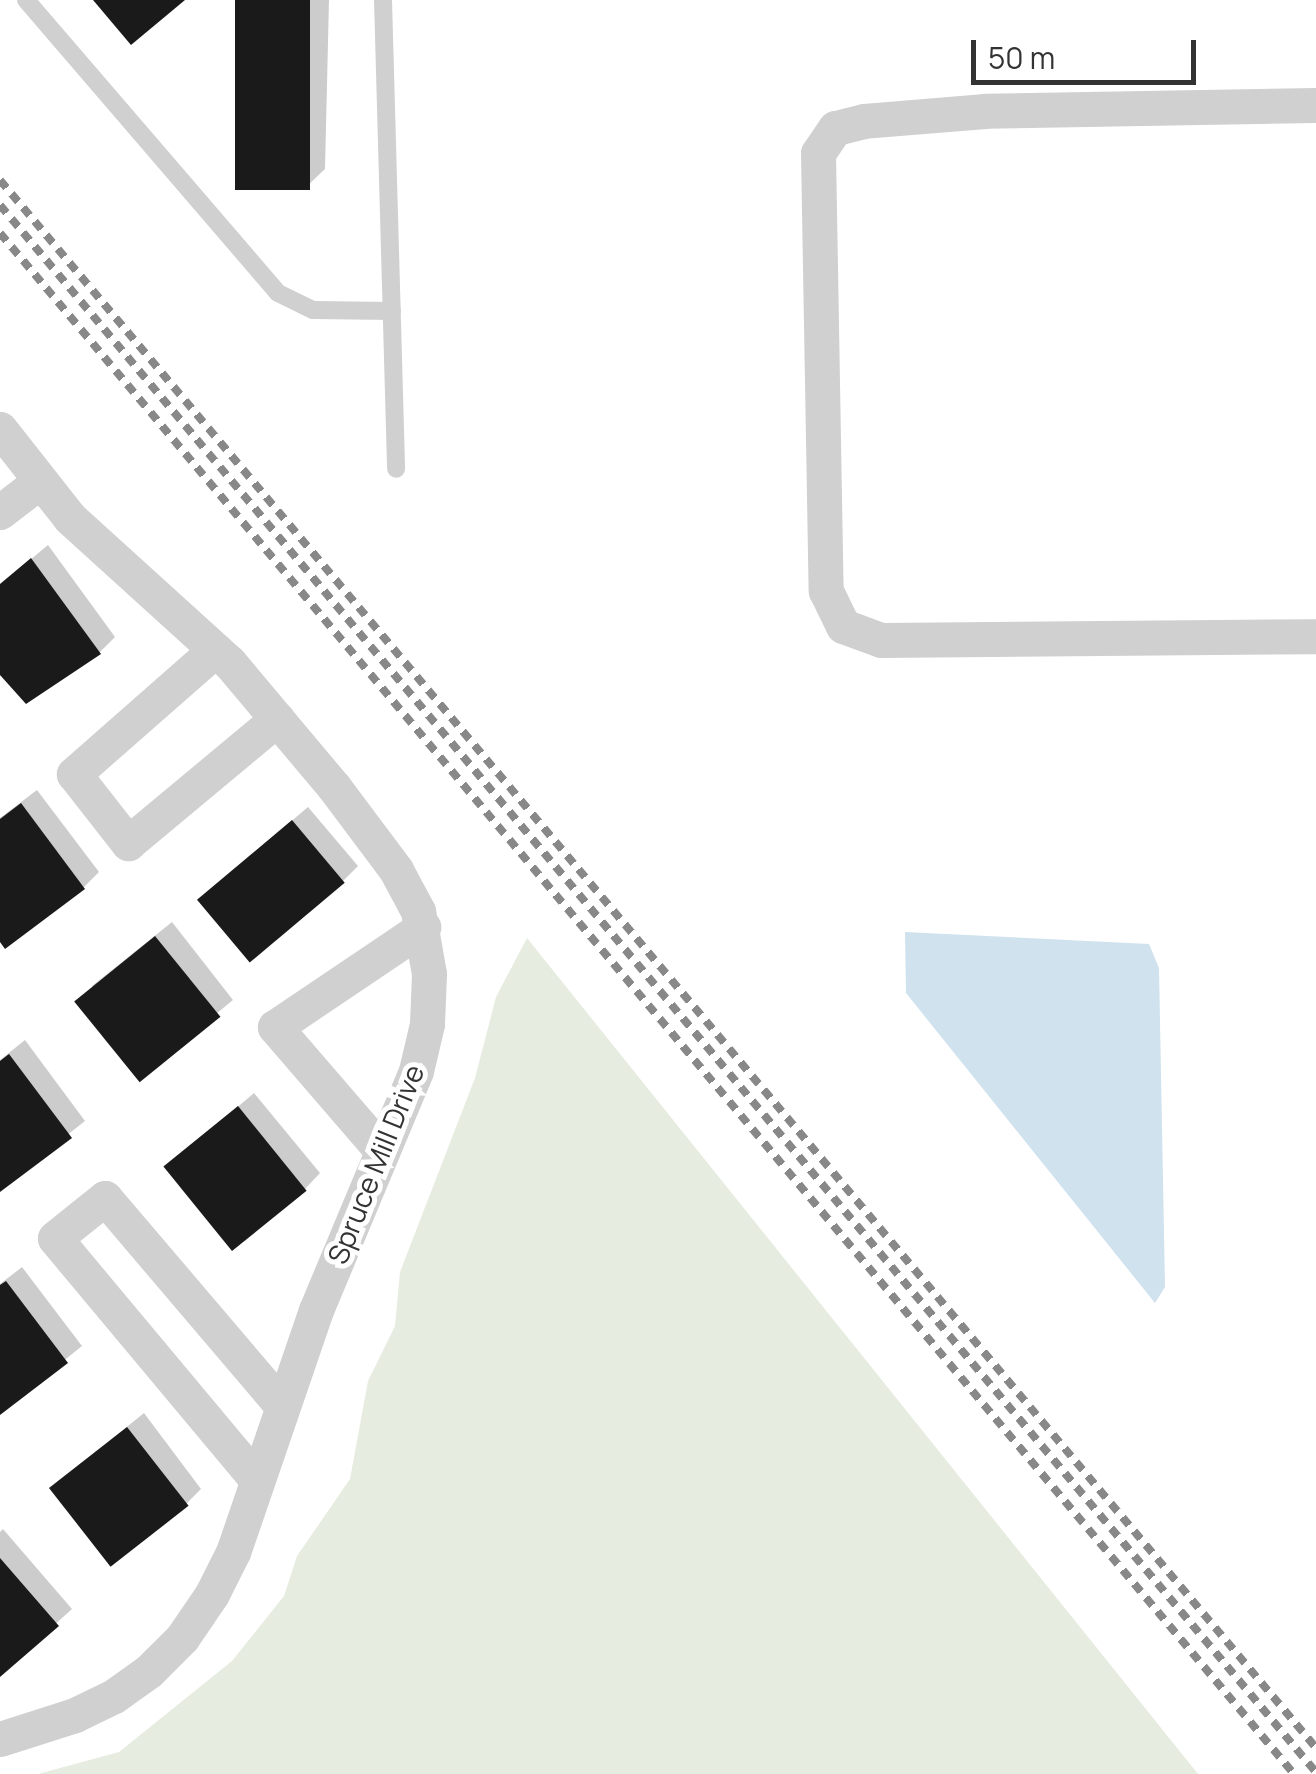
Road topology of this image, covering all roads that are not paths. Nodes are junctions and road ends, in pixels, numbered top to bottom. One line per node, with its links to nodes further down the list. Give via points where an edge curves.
1 (26, 0): 4 (lane, via 278,293 313,310)
2 (383, 0): 4 (lane)
3 (1316, 105): 9 (street, via 864,120 835,128 818,153 826,591 843,626 882,640)
4 (392, 312): 6 (lane)
5 (0, 429): 7 (street, Spruce Mill Drive)
6 (396, 469)
7 (39, 482): 8 (street); 10 (street, Spruce Mill Drive)
8 (0, 512)
9 (1316, 636)
10 (215, 650): 11 (street, Spruce Mill Drive); 11 (street, via 74,774 128,842)
11 (277, 719): 12 (street, Spruce Mill Drive, via 396,870)
12 (423, 928): 13 (street, Spruce Mill Drive, via 427,1024 416,1071); 13 (street, via 274,1027)
13 (382, 1151): 14 (street, Spruce Mill Drive)
14 (281, 1405): 15 (street, Spruce Mill Drive); 15 (street, via 105,1198 55,1238)
15 (257, 1480): 16 (street, Spruce Mill Drive, via 234,1552 182,1638 114,1696)
16 (0, 1739)

